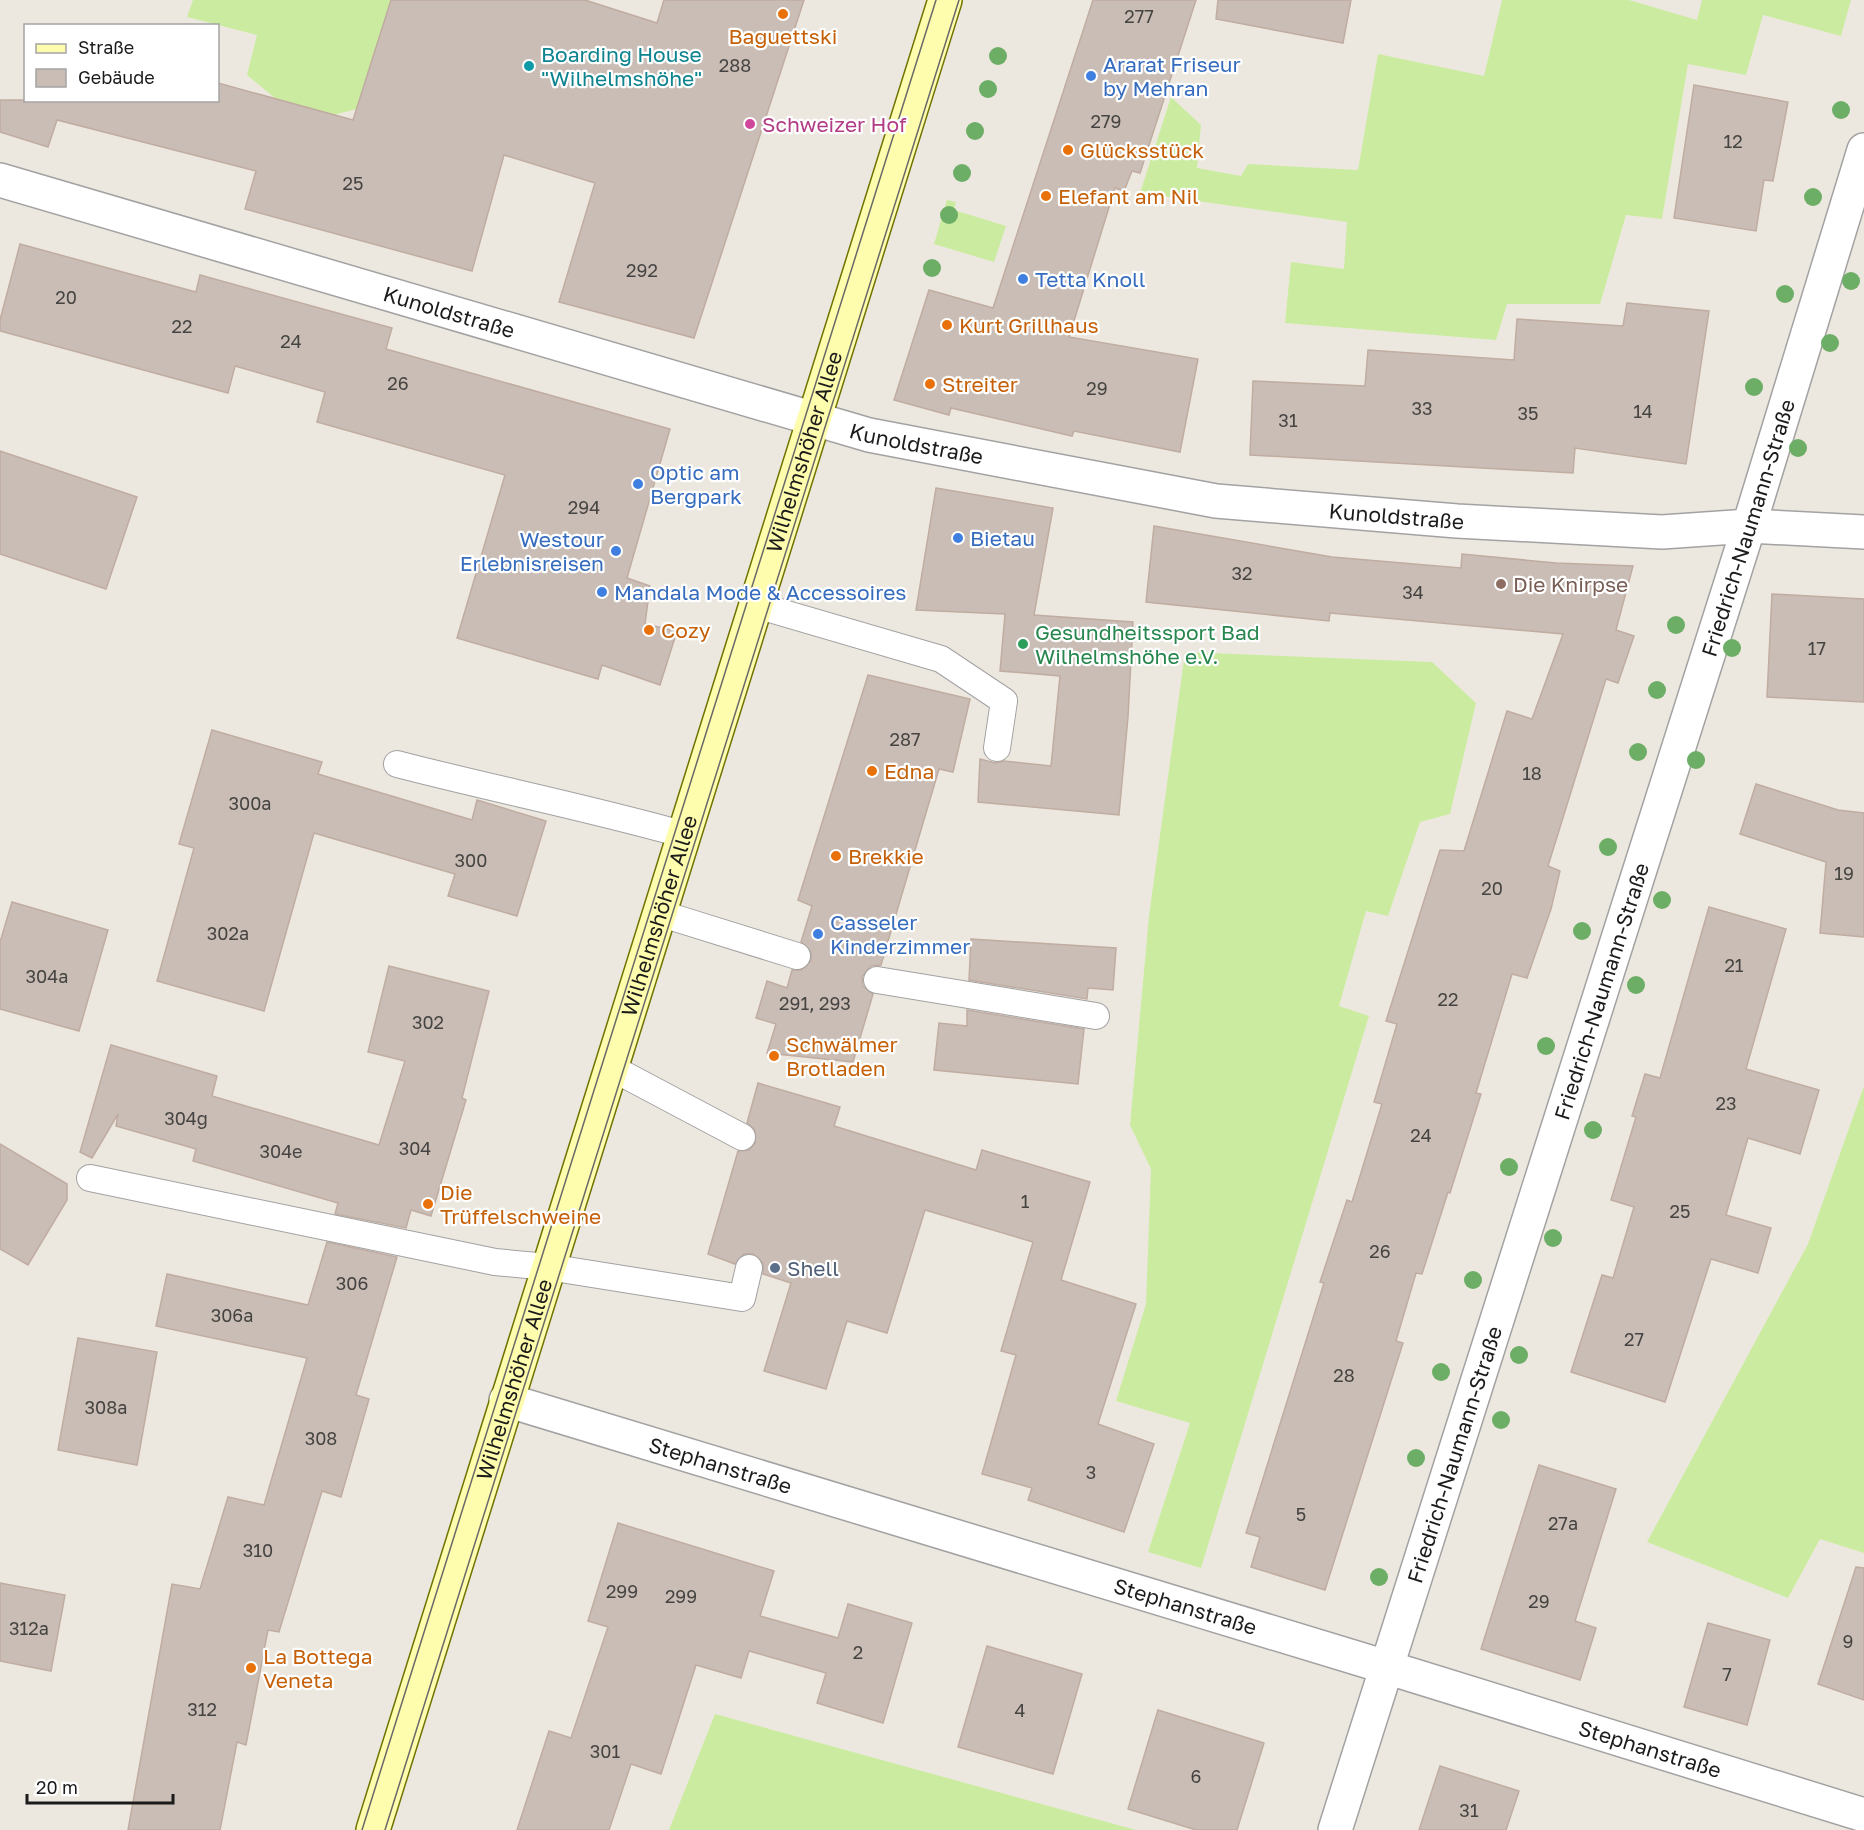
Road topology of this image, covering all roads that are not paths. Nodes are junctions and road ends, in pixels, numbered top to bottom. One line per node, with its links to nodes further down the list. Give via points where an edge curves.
1 (945, 0): 4 (main road, Wilhelmshöher Allee)
2 (1864, 150): 5 (street, Friedrich-Naumann-Straße)
3 (0, 180): 4 (street, Kunoldstraße)
4 (814, 417): 5 (street, Kunoldstraße, via 869,435 1216,501 1457,521 1662,532); 7 (main road, Wilhelmshöher Allee)
5 (1749, 526): 6 (street, Kunoldstraße); 21 (street, Friedrich-Naumann-Straße)
6 (1864, 532)
7 (756, 604): 8 (lane, via 940,659 1004,701); 10 (main road, Wilhelmshöher Allee)
8 (997, 748)
9 (398, 764): 10 (lane)
10 (685, 835): 11 (main road, Wilhelmshöher Allee)
11 (659, 914): 12 (lane); 15 (main road, Wilhelmshöher Allee)
12 (797, 956)
13 (877, 980): 14 (lane)
14 (1096, 1016)
15 (610, 1067): 16 (lane); 18 (main road, Wilhelmshöher Allee)
16 (742, 1137)
17 (90, 1178): 18 (lane, via 495,1262)
18 (548, 1267): 19 (lane, via 742,1298); 20 (main road, Wilhelmshöher Allee)
19 (748, 1269)
20 (506, 1400): 21 (street, Stephanstraße); 23 (main road, Wilhelmshöher Allee)
21 (1386, 1667): 22 (street, Stephanstraße); 24 (street, Friedrich-Naumann-Straße)
22 (1864, 1815)
23 (373, 1830)
24 (1335, 1830)

